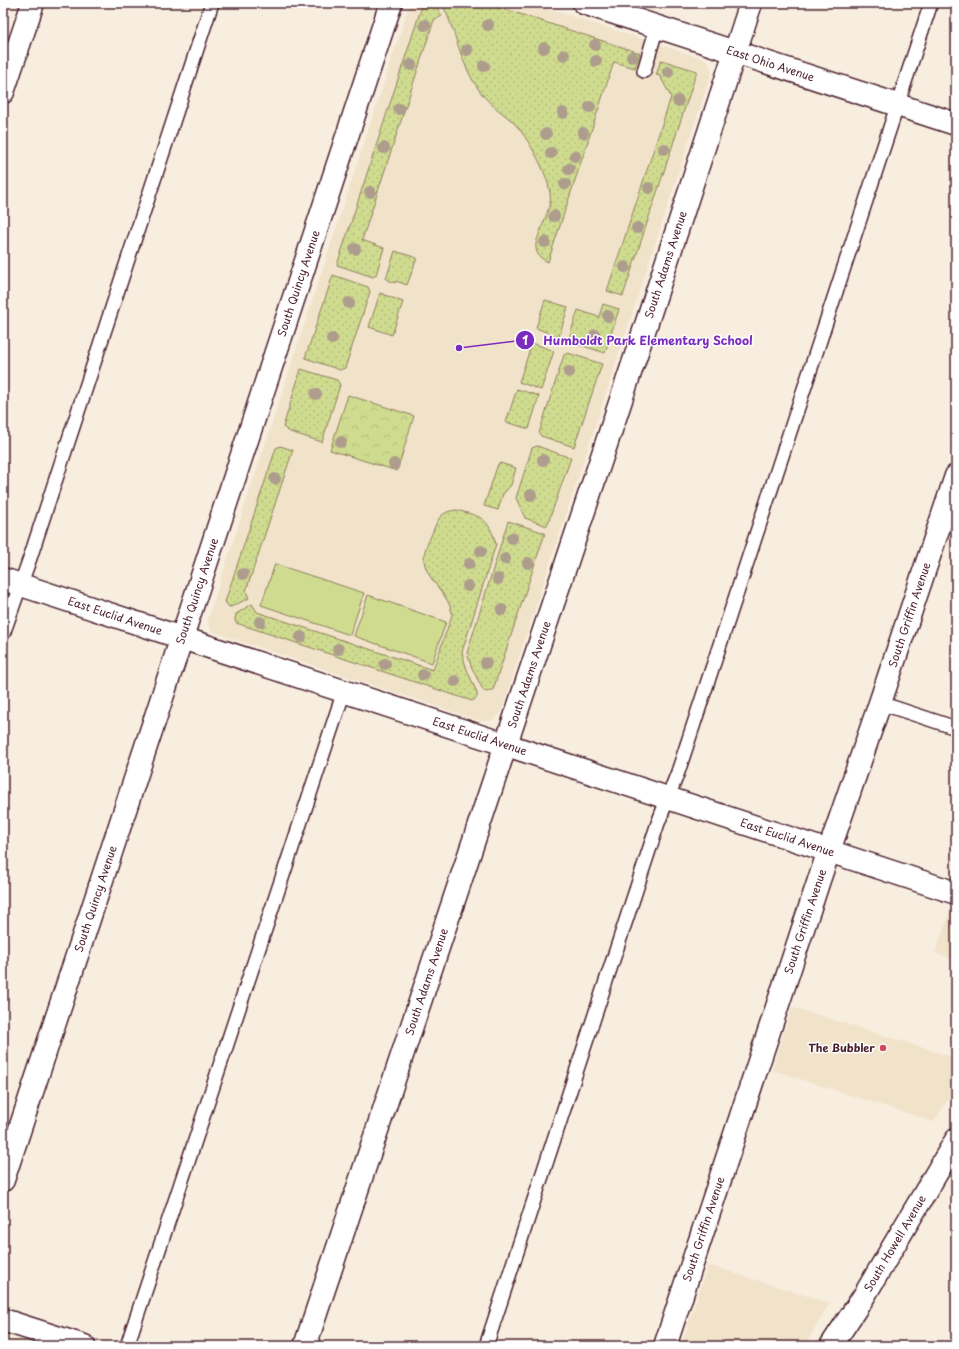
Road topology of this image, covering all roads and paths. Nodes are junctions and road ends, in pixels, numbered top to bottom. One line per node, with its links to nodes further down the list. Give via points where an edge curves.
1 (33, 3): 10 (street)
2 (212, 3): 14 (lane, via 30,558)
3 (391, 3): 16 (street, South Quincy Avenue)
4 (584, 3): 7 (street, East Ohio Avenue)
5 (751, 3): 8 (street, South Adams Avenue)
6 (931, 3): 11 (lane)
7 (657, 27): 8 (street, East Ohio Avenue); 9 (lane)
8 (734, 52): 11 (street, East Ohio Avenue); 20 (street, South Adams Avenue)
9 (644, 71)
10 (3, 92)
11 (897, 105): 12 (street, East Ohio Avenue); 21 (lane)
12 (956, 124)
13 (956, 476): 18 (street, South Griffin Avenue)
14 (12, 582): 15 (lane); 16 (street, East Euclid Avenue)
15 (3, 634)
16 (182, 638): 17 (street, East Euclid Avenue); 25 (street, South Quincy Avenue)
17 (344, 691): 20 (street, East Euclid Avenue); 28 (lane)
18 (880, 704): 19 (lane); 22 (street, South Griffin Avenue)
19 (956, 728)
20 (506, 744): 21 (street, East Euclid Avenue); 29 (street, South Adams Avenue)
21 (668, 798): 22 (street, East Euclid Avenue); 30 (lane)
22 (829, 851): 23 (street, East Euclid Avenue); 31 (street, South Griffin Avenue)
23 (956, 893)
24 (956, 1140): 32 (street, South Howell Avenue, via 864,1296)
25 (3, 1180)
26 (3, 1320): 27 (street)
27 (84, 1346)
28 (127, 1346)
29 (305, 1346)
30 (486, 1346)
31 (665, 1346)
32 (831, 1346)

